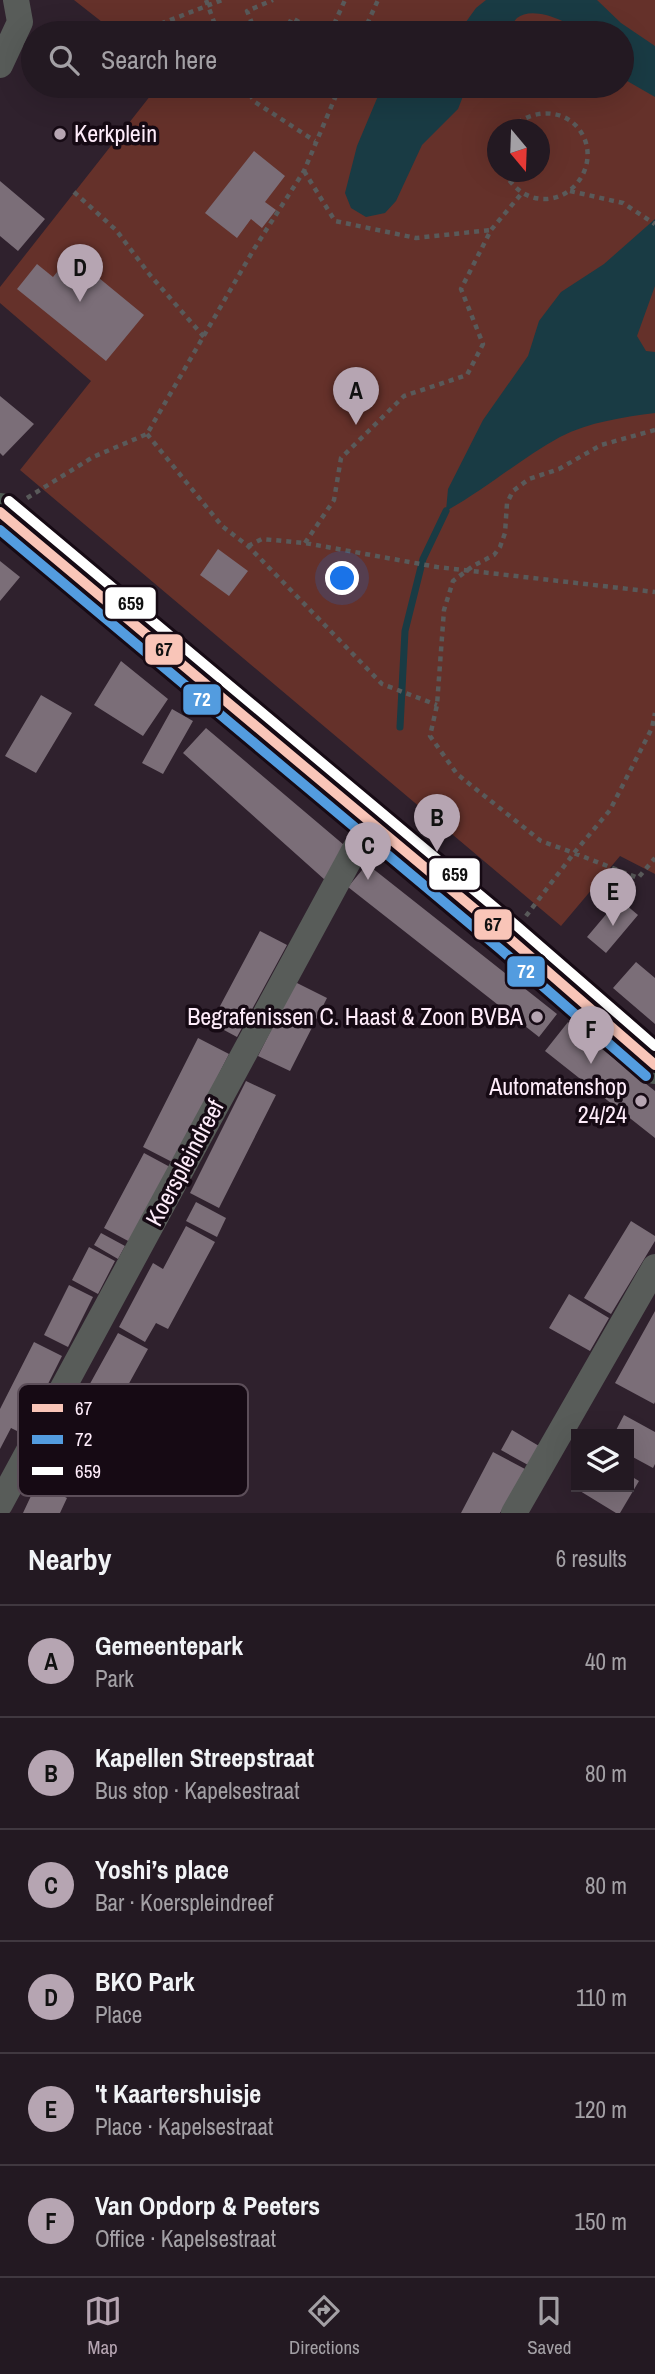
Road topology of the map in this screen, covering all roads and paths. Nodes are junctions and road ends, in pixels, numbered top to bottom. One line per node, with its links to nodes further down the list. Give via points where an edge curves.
1 (16, 0): 12 (street, via 20,22)
2 (222, 0): 6 (path)
3 (273, 0): 9 (path, via 247,11)
4 (345, 0): 10 (path)
5 (378, 0): 11 (path)
6 (207, 3): 7 (path); 8 (path)
7 (167, 21)
8 (214, 21)
9 (251, 21)
10 (335, 21)
11 (368, 21)
12 (0, 65)
13 (252, 98): 16 (path)
14 (335, 98): 16 (path)
15 (521, 119): 19 (path, via 536,113 558,115 577,127 587,155 578,185)
16 (315, 141): 17 (path)
17 (304, 171): 23 (path, via 335,221 416,238); 24 (path)
18 (509, 182): 21 (path)
19 (569, 191): 21 (path, via 546,199); 22 (path, via 623,203)
20 (74, 192): 24 (path, via 116,230)
21 (522, 193): 23 (path)
22 (655, 223)
23 (491, 230): 28 (path, via 461,289 483,344 467,375 404,396 341,458 334,500)
24 (204, 337): 26 (path)
25 (655, 430): 30 (path, via 601,445 559,469 529,479 513,491 507,503 500,547)
26 (147, 434): 27 (path, via 93,457 30,495); 29 (path, via 222,526)
27 (5, 517): 34 (main road)
28 (305, 543): 29 (path, via 262,540); 30 (path)
29 (248, 546): 32 (path, via 382,684)
30 (467, 570): 31 (path); 32 (path, via 453,581 444,610)
31 (655, 592)
32 (437, 705): 35 (path, via 430,736 457,775 541,841)
33 (655, 713): 35 (path, via 611,810)
34 (371, 823): 37 (main road); 40 (street, Koerspleindreef)
35 (574, 853): 36 (path, via 638,878); 37 (path)
36 (655, 858)
37 (509, 938): 38 (main road)
38 (655, 1065)
39 (655, 1266): 43 (street)
40 (65, 1384)
41 (18, 1471): 42 (street, Koerspleindreef)
42 (0, 1504)
43 (514, 1513)

